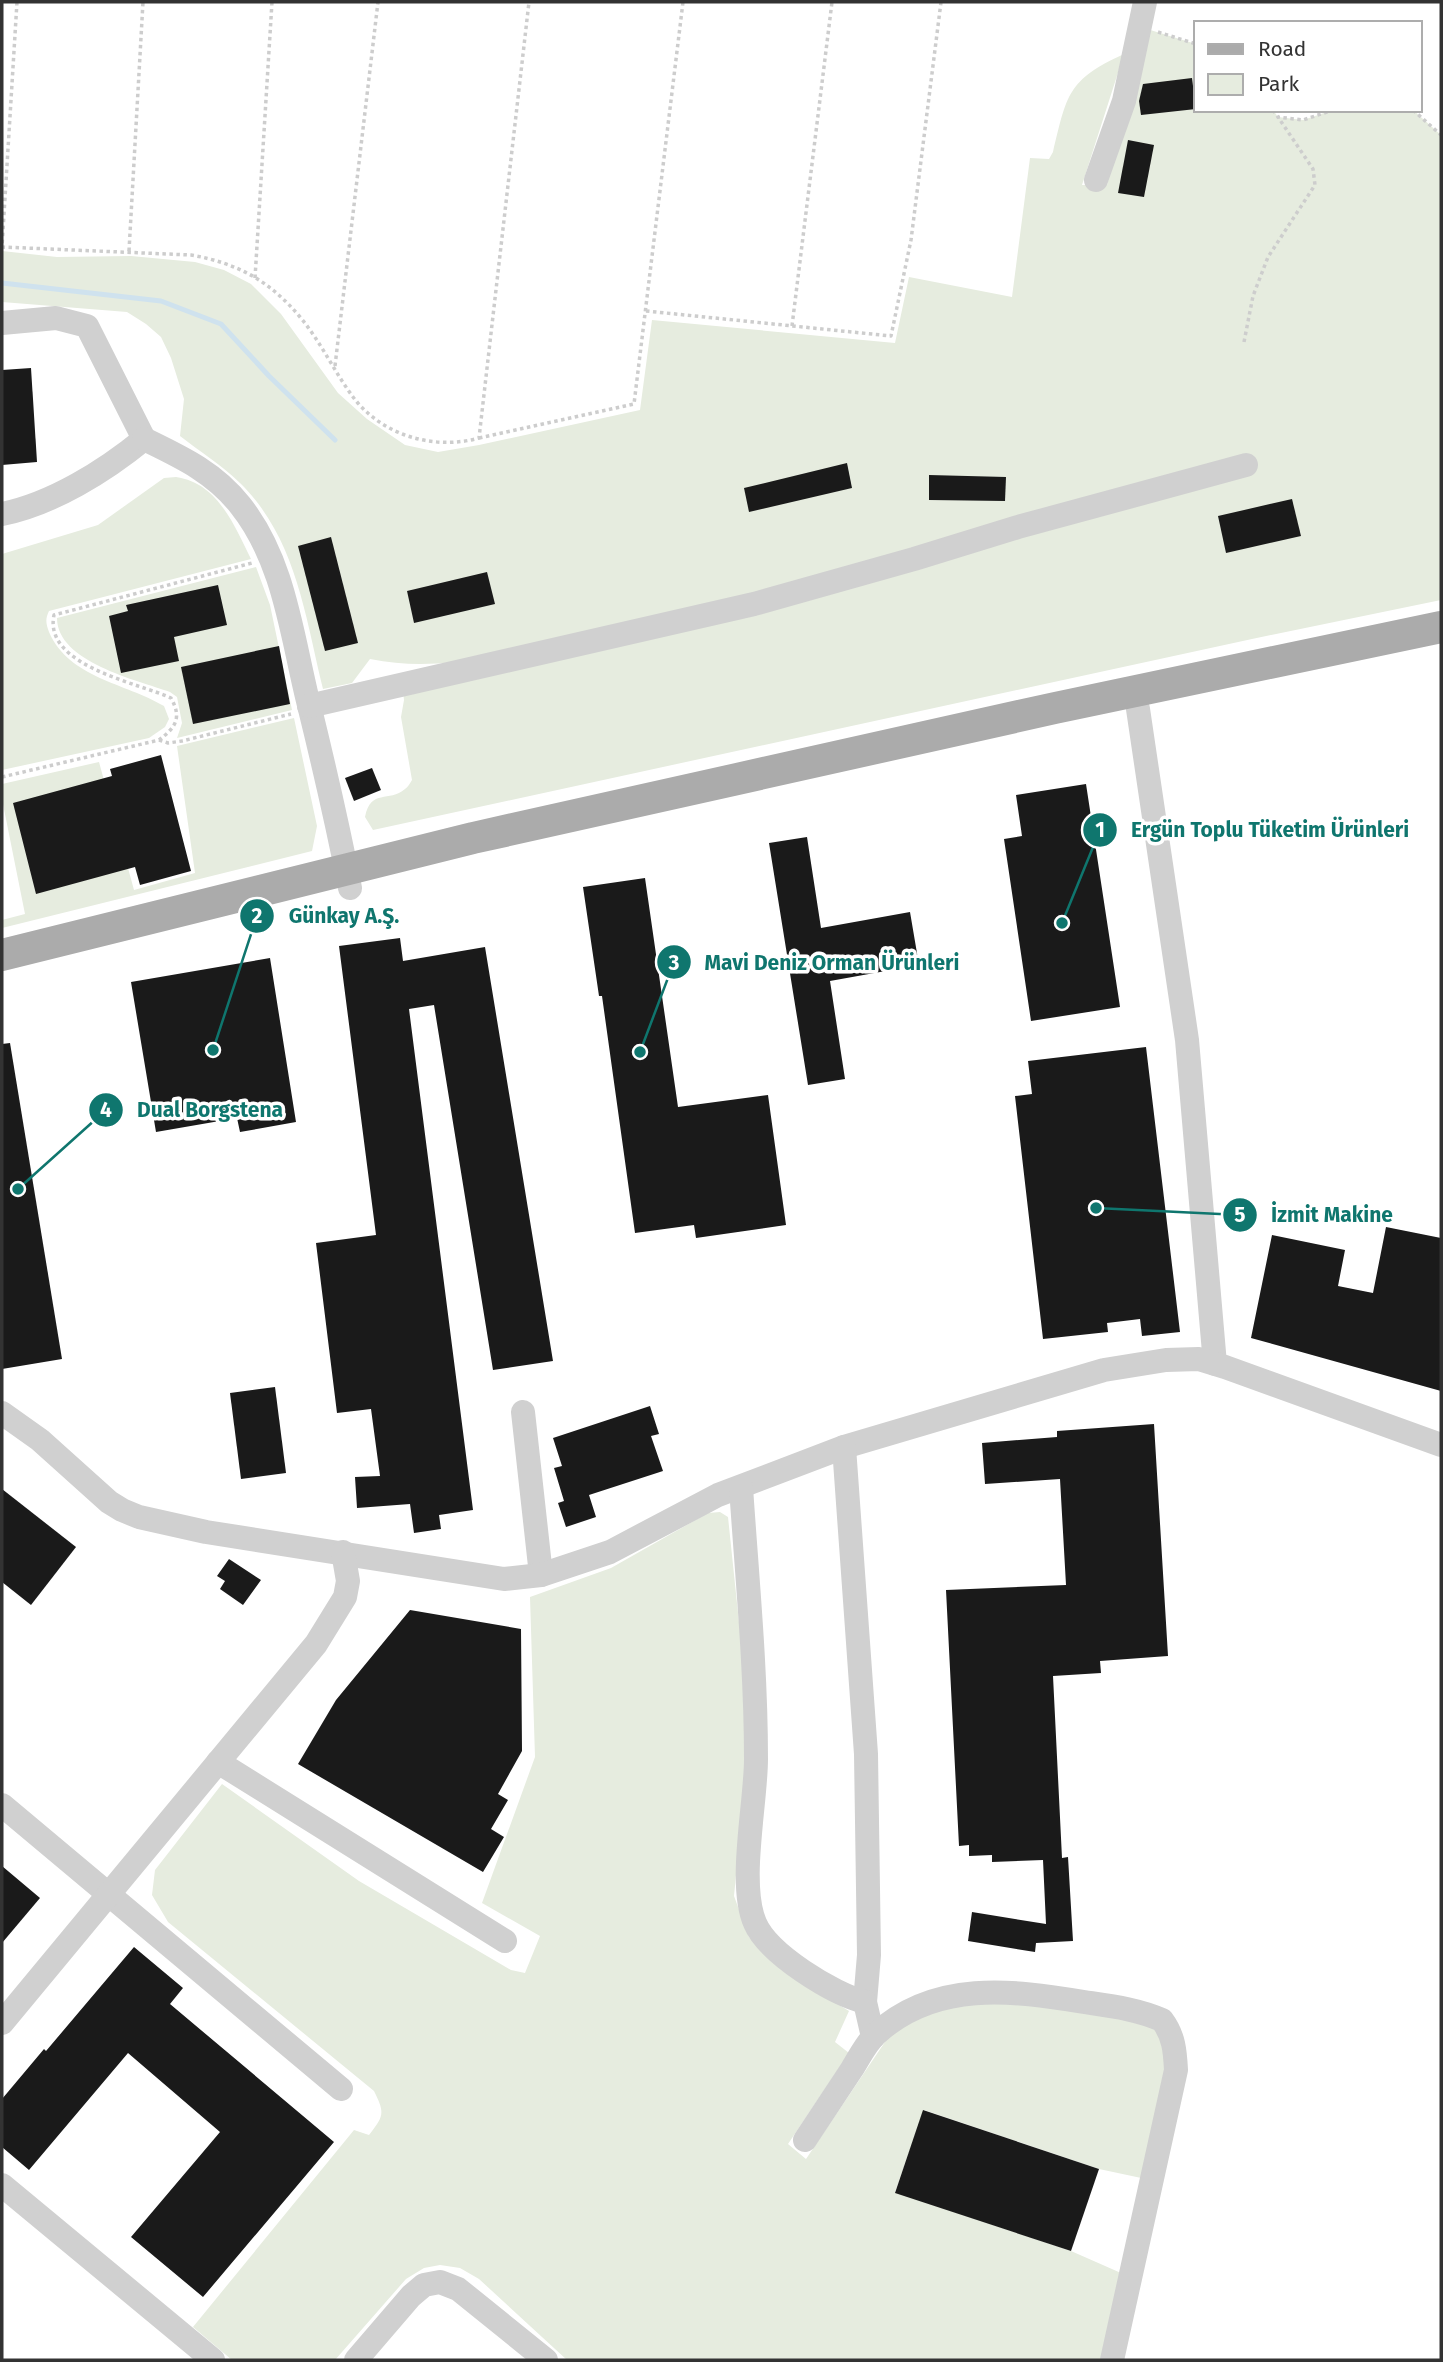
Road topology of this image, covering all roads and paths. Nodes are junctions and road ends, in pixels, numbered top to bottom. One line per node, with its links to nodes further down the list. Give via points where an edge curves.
1 (17, 2): 18 (path, via 2,247)
2 (143, 2): 18 (path)
3 (272, 2): 19 (path)
4 (377, 2): 24 (path)
5 (529, 2): 25 (path)
6 (683, 2): 20 (path)
7 (832, 2): 22 (path)
8 (941, 2): 22 (path, via 911,240 891,336)
9 (1144, 2): 10 (street)
10 (1140, 26): 11 (path); 17 (street, via 1124,101)
11 (1194, 43)
12 (1274, 112): 15 (path)
13 (1327, 112): 15 (path, via 1303,120)
14 (1415, 112): 16 (path)
15 (1278, 117): 23 (path, via 1313,169 1315,185 1268,257 1253,296)
16 (1441, 135)
17 (1096, 180)
18 (128, 252): 19 (path, via 216,259)
19 (256, 278): 24 (path, via 300,317)
20 (646, 311): 22 (path); 25 (path, via 634,404)
21 (2, 323): 26 (street, via 56,317 87,326)
22 (792, 326)
23 (1244, 342)
24 (335, 368): 25 (path, via 359,404 408,437 443,443)
25 (479, 438)
26 (144, 439): 28 (street, via 115,463 79,483); 29 (street, via 214,478 240,505)
27 (1246, 465): 32 (street, via 754,604)
28 (2, 514)
29 (270, 558): 32 (street, via 288,611); 34 (path, via 54,615 52,623 64,648 79,660 171,698 177,709 176,721)
30 (1441, 627): 36 (main road, via 473,838)
31 (1441, 646): 33 (main road)
32 (310, 708): 34 (path, via 182,741); 36 (street)
33 (1138, 709): 36 (main road, via 490,853); 39 (street, via 1186,1040)
34 (159, 740): 35 (path)
35 (2, 776)
36 (349, 879): 37 (main road); 38 (main road)
37 (2, 955)
38 (2, 974)
39 (1215, 1364): 42 (street); 43 (street, via 1199,1359 1166,1360 1104,1370)
40 (523, 1412): 46 (street)
41 (2, 1413): 45 (street, via 122,1510 206,1532)
42 (1441, 1444)
43 (844, 1447): 44 (street); 51 (street, via 866,1754 869,1955)
44 (741, 1487): 46 (street, via 610,1552); 51 (street, via 756,1760 747,1888 751,1912 764,1937 781,1955 833,1990)
45 (342, 1552): 46 (street, via 503,1578); 47 (street, via 348,1581 345,1597 316,1644)
46 (541, 1575)
47 (218, 1762): 49 (street); 50 (street)
48 (2, 1805): 49 (street)
49 (109, 1893): 52 (street); 54 (street)
50 (505, 1941)
51 (865, 2002): 53 (street)
52 (2, 2023)
53 (873, 2037): 55 (street); 60 (street, via 891,2021 922,2005 993,1991 1130,2009 1162,2020 1168,2028 1175,2070)
54 (341, 2089)
55 (805, 2140)
56 (2, 2185): 57 (street)
57 (212, 2360)
58 (356, 2360): 59 (street, via 411,2296 440,2282 458,2289)
59 (546, 2360)
60 (1112, 2360)

